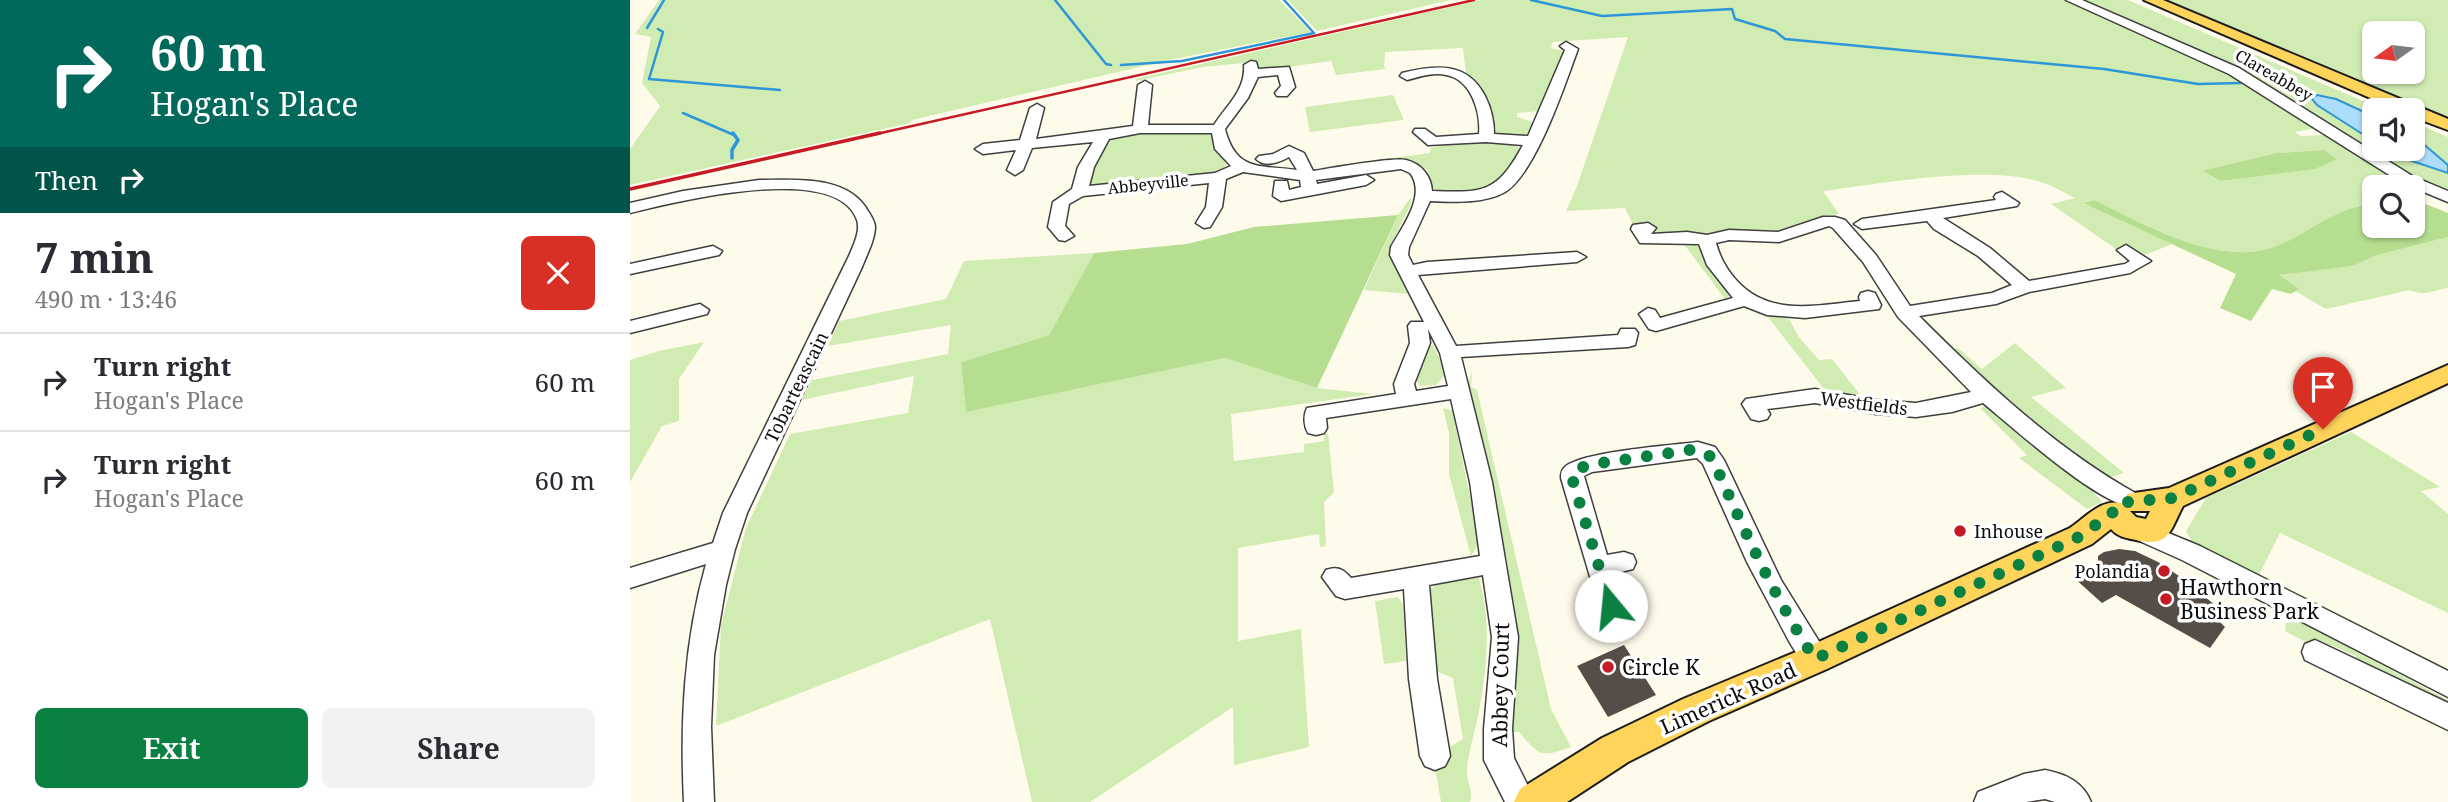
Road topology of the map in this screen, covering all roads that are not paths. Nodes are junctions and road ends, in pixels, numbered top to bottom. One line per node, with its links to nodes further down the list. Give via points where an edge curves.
1 (2072, 0): 35 (street, Clareabbey, via 2234,71 2408,180)
2 (2135, 0): 8 (main road)
3 (2151, 0): 9 (main road)
4 (1566, 46): 13 (street, via 1572,50)
5 (1406, 76): 21 (street, via 1434,70 1462,75 1476,91)
6 (1145, 85): 16 (street)
7 (1267, 96): 7 (street, via 1252,69 1284,70 1288,87); 17 (street, via 1229,110)
8 (2367, 98)
9 (2381, 98)
10 (1037, 107): 23 (street)
11 (1525, 116): 13 (street)
12 (2425, 116): 15 (main road)
13 (1543, 117): 22 (street)
14 (2425, 123): 19 (main road)
15 (2448, 125)
16 (1140, 129): 17 (street); 20 (street)
17 (1218, 129): 26 (street, via 1223,149)
18 (1420, 132): 21 (street, via 1433,142)
19 (2448, 132)
20 (1103, 136): 23 (street); 32 (street, Abbeyville)
21 (1486, 138): 22 (street)
22 (1531, 141): 33 (street, via 1511,181 1502,188)
23 (1027, 144): 24 (street); 27 (street)
24 (983, 149)
25 (1264, 159): 31 (street, via 1289,152 1299,156)
26 (1241, 167): 29 (street, Abbeyville); 31 (street)
27 (1015, 170)
28 (1399, 176): 31 (street)
29 (1218, 177): 32 (street, Abbeyville); 38 (street, via 1214,207)
30 (1280, 184): 31 (street, via 1281,195)
31 (1309, 184): 33 (street, via 1403,164 1420,172)
32 (1079, 191): 41 (street, Abbeyville, via 1061,202 1056,227)
33 (1425, 196): 47 (street, Abbey Court, via 1399,255)
34 (2002, 197): 37 (street, via 2011,203)
35 (2448, 197)
36 (630, 208): 65 (street, Tobarteascain, via 729,186 789,184 833,191 856,203 867,223 853,267)
37 (1931, 215): 39 (street); 48 (street)
38 (1204, 223)
39 (1862, 224)
40 (1648, 228): 42 (street, via 1639,229 1646,239)
41 (1065, 236)
42 (1707, 240): 50 (street, via 1710,256); 52 (street, via 1729,235 1779,237 1829,221 1839,224)
43 (2126, 250): 48 (street, via 2142,261 2130,268)
44 (713, 251): 46 (street)
45 (1577, 257): 47 (street)
46 (630, 269)
47 (1409, 272): 57 (street, Abbey Court)
48 (2025, 286): 52 (street, via 1996,298)
49 (1868, 297): 50 (street, via 1872,305 1805,312 1767,309)
50 (1745, 300): 53 (street, via 1656,325)
51 (700, 310): 55 (street)
52 (1905, 313): 60 (street)
53 (1648, 314)
54 (1418, 326): 61 (street, via 1420,343 1404,384)
55 (630, 327)
56 (1628, 333): 57 (street, via 1628,341)
57 (1450, 353): 59 (street, Abbey Court)
58 (2448, 373): 64 (main road, Limerick Road)
59 (1459, 391): 61 (street); 67 (street, Abbey Court)
60 (1986, 395): 62 (street, Westfields, via 1916,410 1815,396 1753,404); 64 (street)
61 (1407, 397): 63 (street, via 1315,413)
62 (1759, 414)
63 (1316, 428)
64 (2140, 514): 74 (main road, Limerick Road, via 2081,536); 75 (street, via 2191,553)
65 (721, 550): 70 (street); 78 (street, Tobarteascain, via 696,673 694,743)
66 (1624, 562): 68 (street)
67 (1495, 563): 71 (street); 79 (street, Abbey Court, via 1504,637 1499,760)
68 (1598, 566): 72 (street); 74 (street, via 1573,472 1587,465 1690,450 1707,453 1785,614)
69 (1335, 577): 71 (street, via 1345,589)
70 (630, 578)
71 (1415, 578): 77 (street, via 1423,678)
72 (1611, 606)
73 (2315, 652): 76 (street)
74 (1815, 659): 80 (main road, Limerick Road, via 1615,750)
75 (2448, 685)
76 (2448, 717)
77 (1436, 756)
78 (699, 802)
79 (1521, 802)
80 (1533, 802)
81 (1989, 802): 82 (street, via 2044,782 2057,785)
82 (2076, 802)

